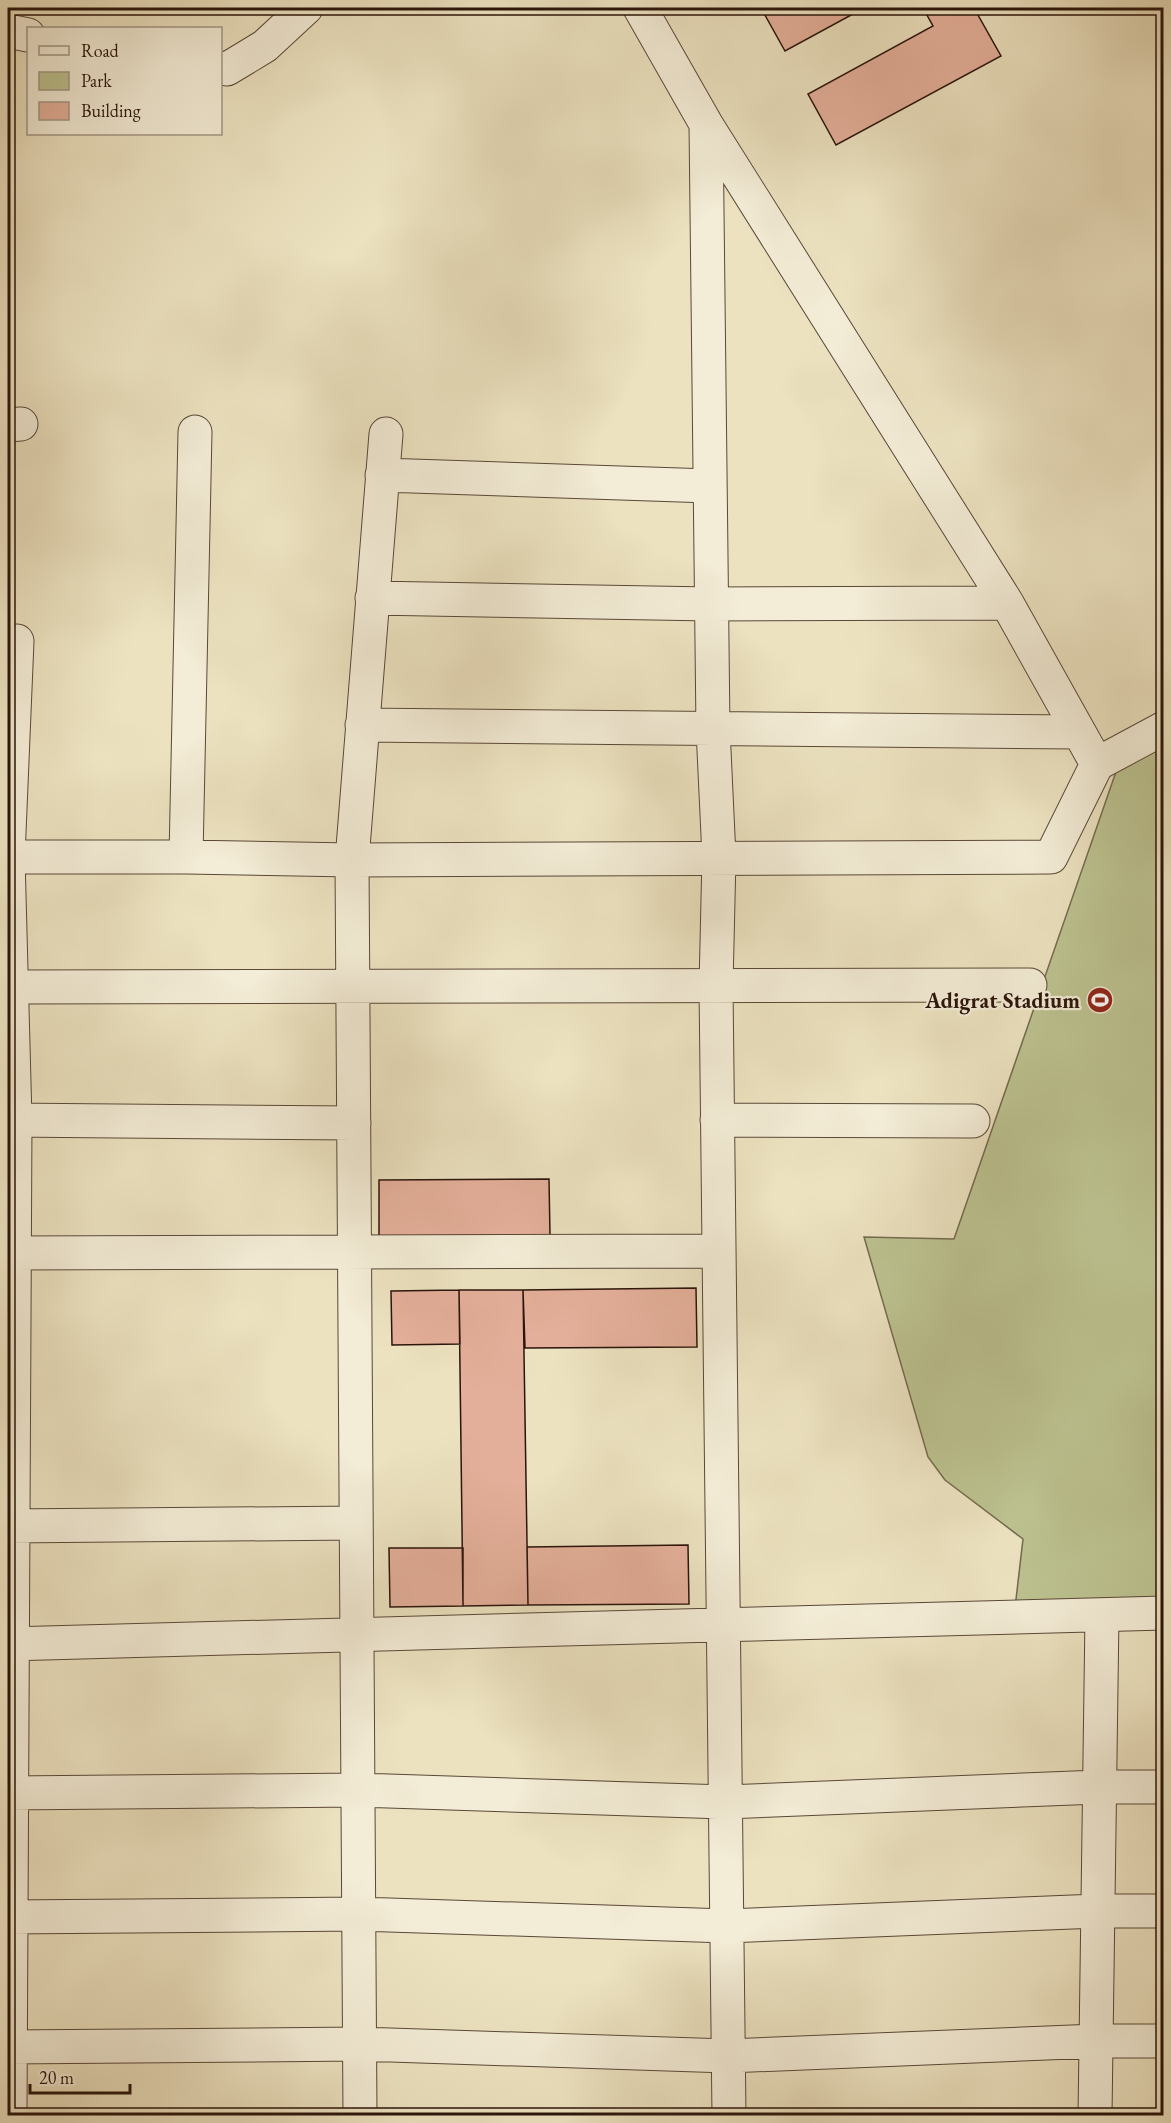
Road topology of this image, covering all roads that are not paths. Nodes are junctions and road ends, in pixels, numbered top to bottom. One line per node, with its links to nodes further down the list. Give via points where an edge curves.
1 (306, 8): 5 (street, via 265,46)
2 (640, 8): 6 (street)
3 (8, 31): 4 (street)
4 (27, 35)
5 (222, 68)
6 (706, 124): 10 (street); 12 (street)
7 (195, 432): 21 (street)
8 (386, 435): 9 (street)
9 (382, 475): 10 (street); 11 (street)
10 (710, 486): 13 (street)
11 (372, 598): 13 (street); 15 (street)
12 (1007, 603): 13 (street); 18 (street)
13 (711, 604): 17 (street)
14 (17, 641): 20 (street)
15 (362, 725): 17 (street); 23 (street)
16 (1164, 728): 19 (street)
17 (713, 729): 18 (street); 22 (street)
18 (1079, 732): 19 (street)
19 (1098, 764): 22 (street, via 1051,857)
20 (8, 857): 21 (street); 27 (street)
21 (186, 857): 23 (street)
22 (719, 857): 23 (street); 26 (street)
23 (352, 860): 25 (street)
24 (1030, 985): 26 (street)
25 (353, 986): 26 (street); 27 (street); 31 (street)
26 (716, 986): 29 (street)
27 (11, 987): 28 (street)
28 (11, 1120): 31 (street); 34 (street)
29 (717, 1120): 30 (street); 32 (street)
30 (973, 1121)
31 (354, 1123): 33 (street)
32 (719, 1251): 33 (street); 39 (street)
33 (355, 1252): 34 (street); 35 (street)
34 (11, 1253): 36 (street)
35 (356, 1523): 36 (street); 40 (street)
36 (10, 1526): 41 (street)
37 (1164, 1613): 38 (street)
38 (1102, 1615): 39 (street); 42 (street)
39 (723, 1625): 40 (street); 46 (street)
40 (357, 1634): 41 (street); 44 (street)
41 (10, 1644): 45 (street)
42 (1100, 1787): 43 (street); 46 (street); 47 (street)
43 (1164, 1787)
44 (358, 1790): 45 (street); 46 (street); 49 (street)
45 (9, 1793): 50 (street)
46 (725, 1802): 51 (street)
47 (1098, 1911): 48 (street); 51 (street); 53 (street)
48 (1164, 1911)
49 (359, 1914): 50 (street); 51 (street); 54 (street)
50 (9, 1917): 55 (street)
51 (727, 1926): 56 (street)
52 (1164, 2040): 53 (street)
53 (1096, 2041): 56 (street); 60 (street)
54 (360, 2044): 55 (street); 56 (street); 58 (street)
55 (9, 2047): 57 (street)
56 (728, 2056): 59 (street)
57 (10, 2115)
58 (360, 2115)
59 (729, 2115)
60 (1095, 2115)

